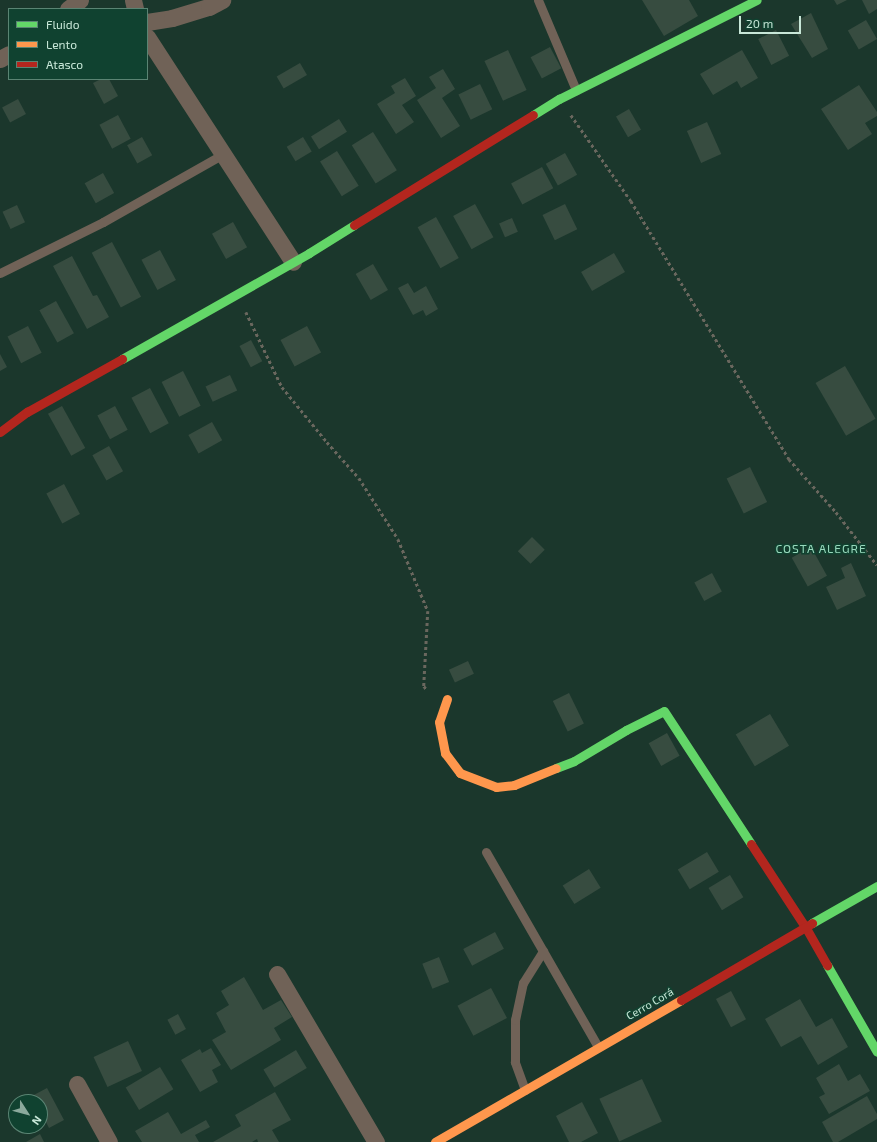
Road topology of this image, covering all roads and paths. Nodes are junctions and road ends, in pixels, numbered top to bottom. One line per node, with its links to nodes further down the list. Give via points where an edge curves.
1 (80, 0): 5 (street)
2 (222, 0): 6 (street, via 180,16)
3 (538, 0): 8 (lane)
4 (757, 0): 8 (street)
5 (69, 8)
6 (148, 22)
7 (148, 39): 10 (street)
8 (576, 90): 9 (street)
9 (559, 99): 11 (street); 15 (path, via 631,201 789,459 836,512)
10 (223, 154): 11 (street); 12 (lane, via 103,222)
11 (293, 262): 13 (street)
12 (0, 273)
13 (237, 294): 14 (street, via 27,412); 16 (path, via 282,387 359,478 398,539 428,611 424,686 433,698)
14 (0, 432)
15 (877, 565)
16 (447, 699): 19 (street, via 439,722 445,753 460,773 496,787 514,785 574,761 664,710)
17 (486, 852): 20 (lane)
18 (877, 886): 19 (street, Cerro Corá)
19 (806, 928): 22 (street, Cerro Corá); 23 (street)
20 (543, 951): 22 (lane); 25 (lane, via 523,983 515,1020 515,1062)
21 (276, 974): 27 (street)
22 (599, 1047): 25 (street, Cerro Corá)
23 (877, 1052)
24 (78, 1084): 26 (street)
25 (526, 1090): 28 (street, Cerro Corá)
26 (109, 1142)
27 (376, 1142)
28 (435, 1142)

